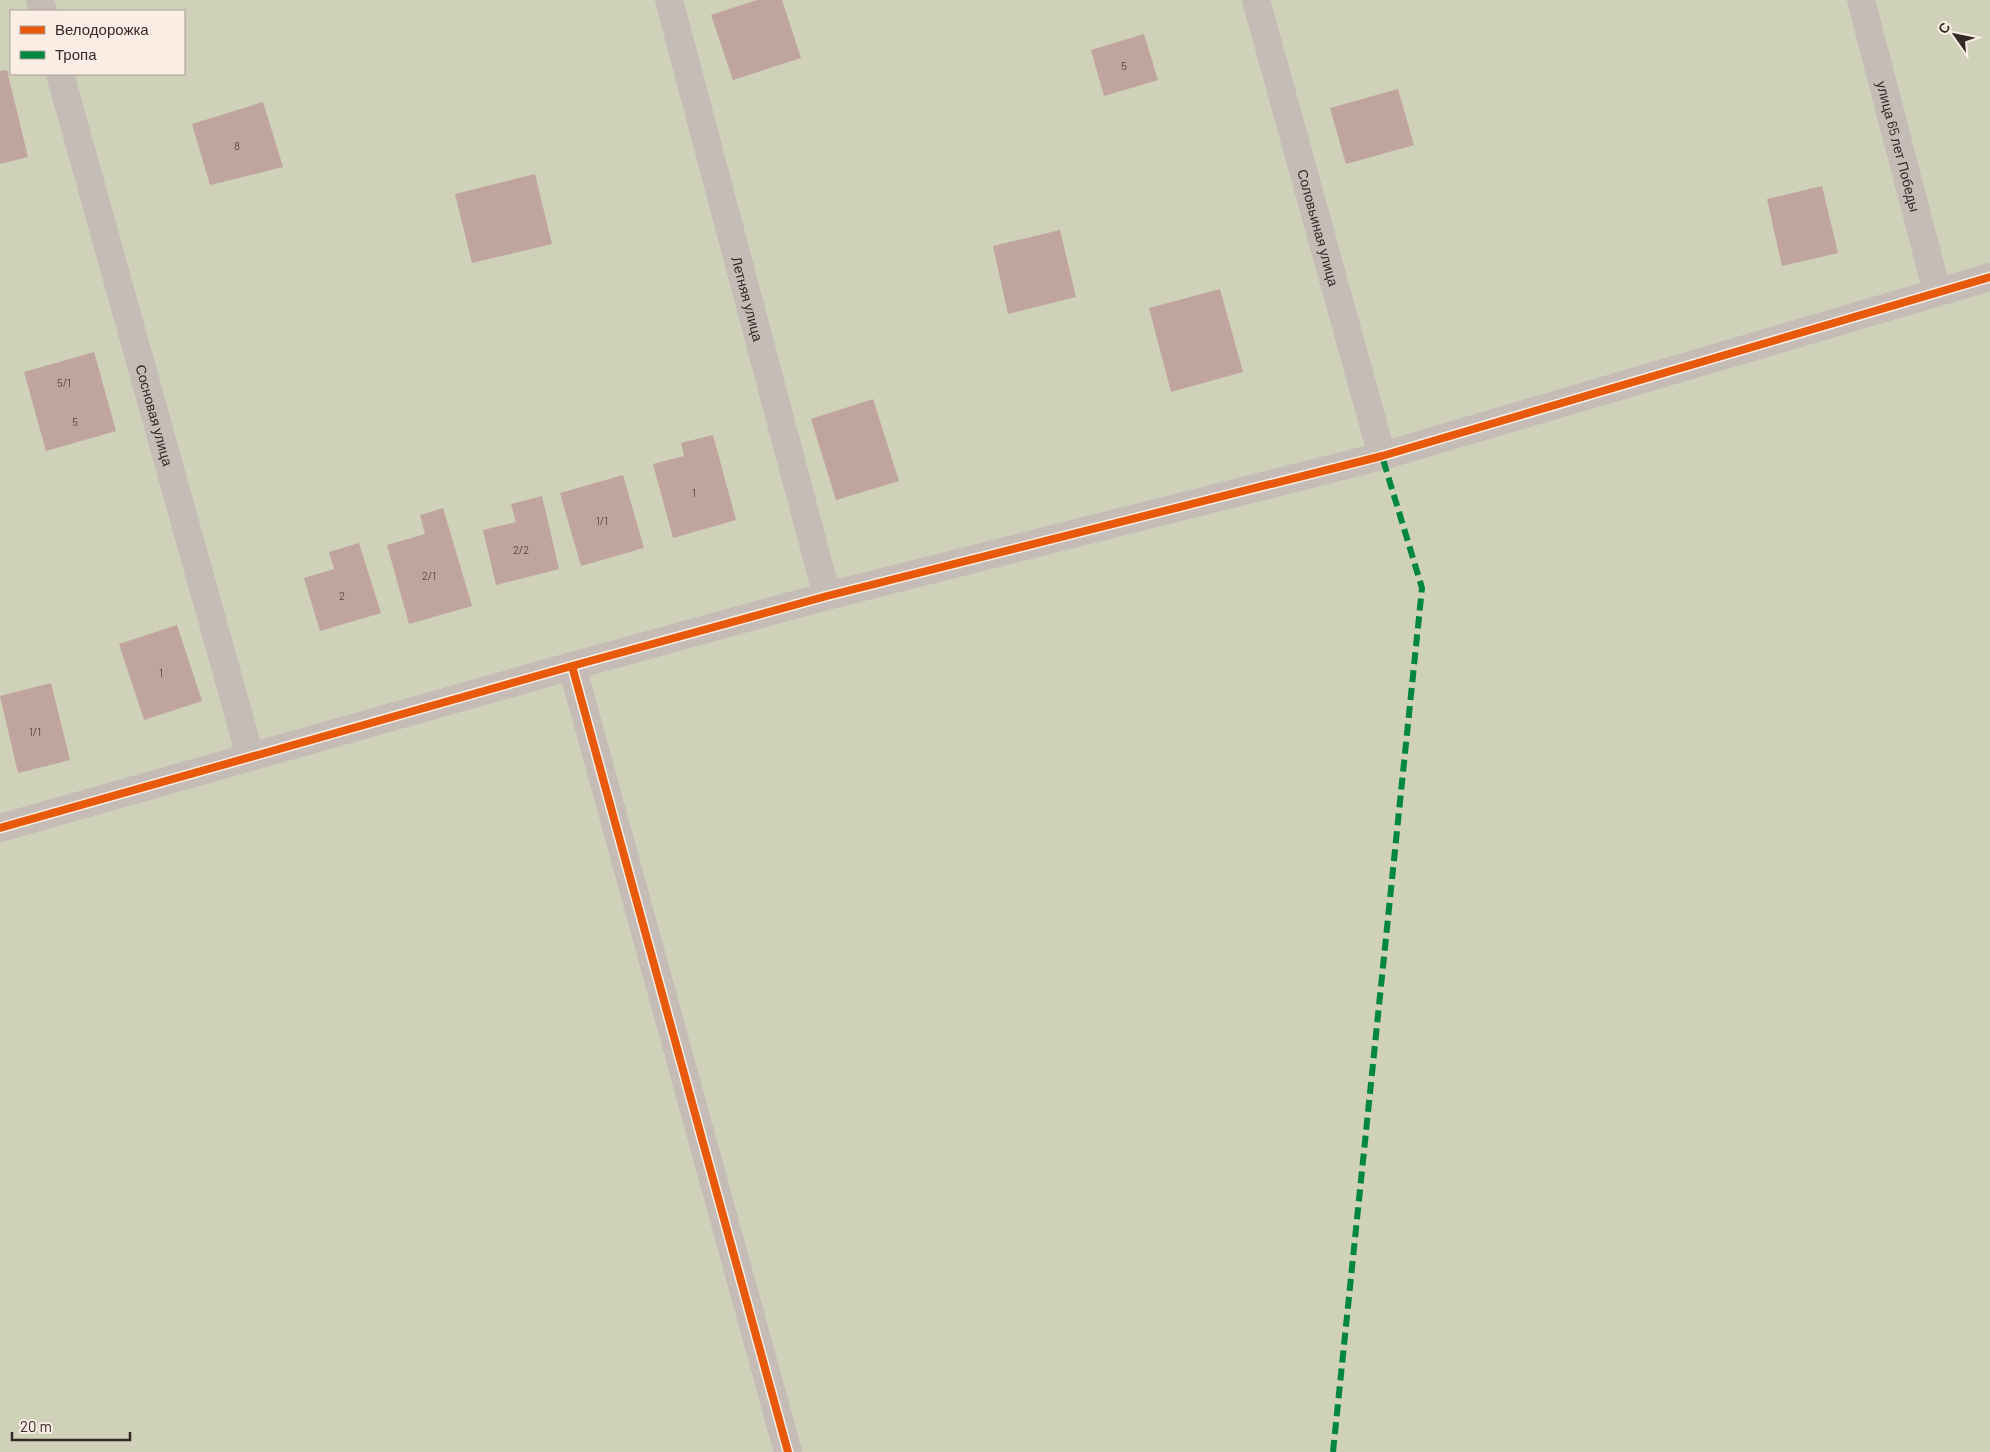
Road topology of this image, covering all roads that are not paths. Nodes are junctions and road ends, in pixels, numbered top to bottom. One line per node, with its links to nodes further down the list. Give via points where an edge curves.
1 (669, 0): 8 (street, Летняя улица)
2 (1256, 0): 7 (street, Соловьиная улица)
3 (1861, 0): 6 (street, улица 65 лет Победы)
4 (60, 75): 10 (street, Сосновая улица)
5 (1990, 277): 6 (street)
6 (1937, 292): 7 (street)
7 (1382, 456): 8 (street)
8 (827, 596): 9 (street)
9 (572, 666): 10 (street); 12 (street)
10 (250, 756): 11 (street)
11 (0, 828)
12 (788, 1452)

